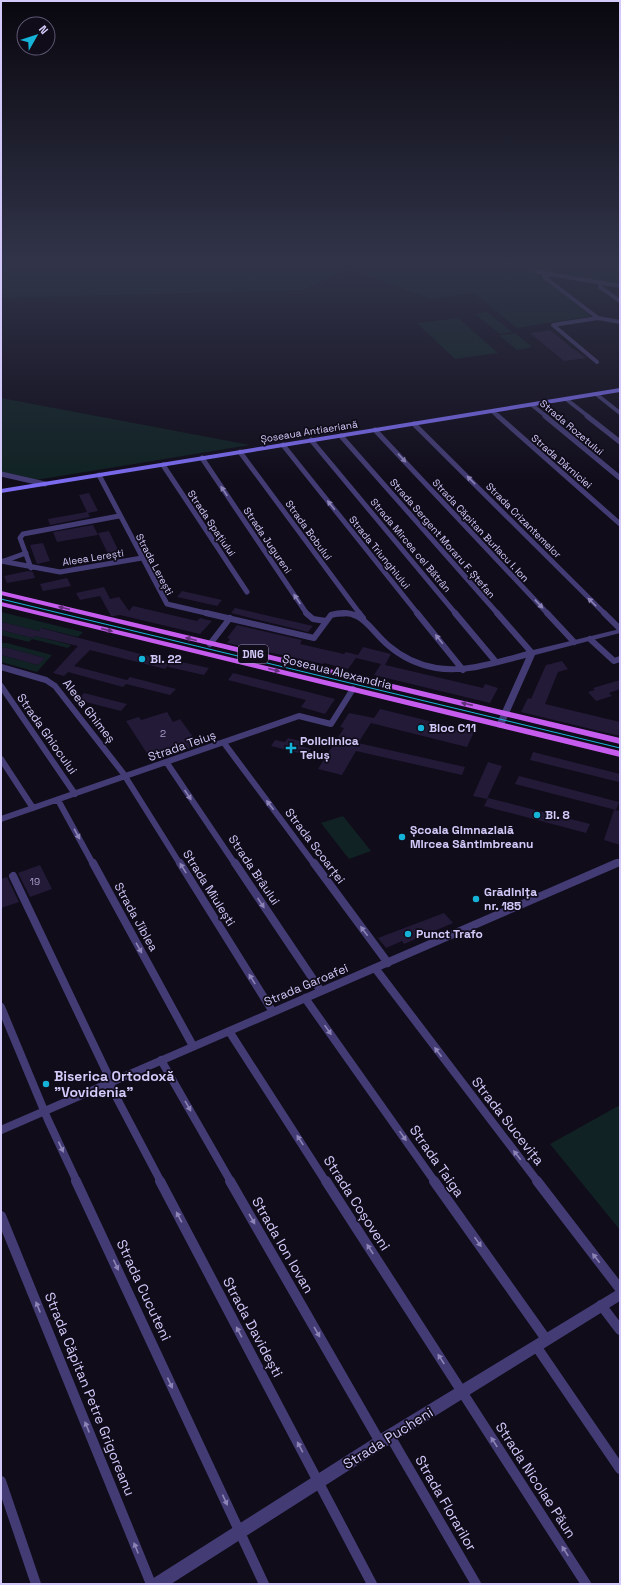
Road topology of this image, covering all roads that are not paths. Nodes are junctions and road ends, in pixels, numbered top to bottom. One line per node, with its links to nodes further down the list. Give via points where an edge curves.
1 (566, 336): 2 (street)
2 (597, 362)
3 (620, 390): 4 (main road, Șoseaua Antiaeriană)
4 (596, 394): 5 (main road, Șoseaua Antiaeriană); 8 (street)
5 (566, 399): 6 (main road, Șoseaua Antiaeriană); 13 (street)
6 (532, 405): 7 (main road, Șoseaua Antiaeriană); 20 (street, Strada Rozetului)
7 (492, 411): 9 (main road, Șoseaua Antiaeriană); 24 (street, Strada Dărniciei)
8 (620, 413)
9 (414, 424): 10 (main road, Șoseaua Antiaeriană); 35 (street, Strada Crizantemelor, one-way to 9)
10 (375, 430): 11 (main road, Șoseaua Antiaeriană); 37 (street, Strada Căpitan Burlacu I. Ion, one-way to 37)
11 (341, 436): 12 (main road, Șoseaua Antiaeriană); 39 (street, Strada Sergent Moraru F. Ștefan)
12 (311, 440): 14 (main road, Șoseaua Antiaeriană); 41 (street, Strada Mircea cel Bătrân)
13 (620, 442)
14 (283, 445): 15 (main road, Șoseaua Antiaeriană); 43 (street, Strada Triunghiului, one-way to 14)
15 (240, 452): 16 (main road, Șoseaua Antiaeriană); 33 (street, Strada Bobului)
16 (202, 458): 17 (main road, Șoseaua Antiaeriană); 34 (street, Strada Jugureni, one-way to 16, via 307,614)
17 (163, 465): 19 (main road, Șoseaua Antiaeriană); 29 (street, Strada Spațiului)
18 (1, 474): 21 (street)
19 (99, 475): 21 (main road, Șoseaua Antiaeriană); 23 (street, Strada Lerești)
20 (620, 478)
21 (45, 484): 22 (main road, Șoseaua Antiaeriană)
22 (1, 491)
23 (119, 516): 25 (street, via 26,533 20,538); 26 (street, Strada Lerești)
24 (620, 524)
25 (26, 553): 27 (street); 28 (street)
26 (142, 558): 28 (street, Aleea Lerești, via 66,572); 32 (street, Strada Lerești, via 167,604)
27 (2, 561): 28 (street, Aleea Lerești)
28 (31, 568)
29 (247, 592)
30 (1, 593): 38 (main road, Șoseaua Alexandria / DN6, one-way to 30)
31 (1, 604): 45 (main road, Șoseaua Alexandria / DN6, one-way to 45)
32 (230, 618): 34 (street, Strada Lerești, via 314,638); 38 (street)
33 (363, 618): 34 (street, via 335,613); 43 (street, via 383,641 404,656 430,667)
34 (326, 621)
35 (620, 630): 36 (street)
36 (590, 639): 37 (street); 40 (street, via 614,661)
37 (574, 642): 39 (street)
38 (210, 644): 46 (main road, Șoseaua Alexandria / DN6, one-way to 38)
39 (532, 653): 41 (street); 46 (street)
40 (620, 659)
41 (496, 662): 43 (street)
42 (1, 667): 53 (street, Aleea Ghimeș, via 41,678 55,686)
43 (463, 670)
44 (1, 686): 54 (street, Strada Ghiocului)
45 (353, 689): 47 (main road, Șoseaua Alexandria / DN6); 49 (street, Strada Teiuș, via 331,724 299,716)
46 (505, 713): 47 (street); 48 (main road, Șoseaua Alexandria / DN6)
47 (500, 725): 50 (main road, Șoseaua Alexandria / DN6)
48 (620, 741)
49 (224, 742): 52 (street, Strada Teiuș); 60 (street, Strada Scoarței, one-way to 49)
50 (620, 754)
51 (1, 759): 56 (street)
52 (166, 762): 53 (street, Strada Teiuș); 62 (street, Strada Brâului, one-way to 62)
53 (125, 777): 54 (street, Strada Teiuș); 65 (street, Strada Miulești, one-way to 53)
54 (75, 794): 55 (street, Strada Teiuș)
55 (58, 800): 56 (street, Strada Teiuș); 67 (street, Strada Jiblea, one-way to 67)
56 (33, 808): 57 (street, Strada Teiuș)
57 (1, 819)
58 (620, 862): 60 (street, Strada Garoafei)
59 (13, 876): 69 (street, Strada Davidești)
60 (388, 963): 61 (street, Strada Garoafei)
61 (375, 968): 62 (street, Strada Garoafei); 73 (street, Strada Sucevița, one-way to 61)
62 (321, 991): 63 (street, Strada Garoafei)
63 (305, 998): 65 (street, Strada Garoafei); 77 (street, Strada Taiga, one-way to 77)
64 (1, 1007): 70 (street, Strada Cucuteni)
65 (273, 1012): 66 (street, Strada Garoafei)
66 (229, 1031): 67 (street, Strada Garoafei); 78 (street, Strada Coșoveni, one-way to 66)
67 (193, 1046): 68 (street, Strada Garoafei)
68 (161, 1060): 69 (street, Strada Garoafei); 79 (street, Strada Ion Iovan, one-way to 79)
69 (110, 1083): 70 (street, Strada Garoafei); 82 (street, Strada Davidești, one-way to 69)
70 (44, 1111): 71 (street, Strada Garoafei); 83 (street, Strada Cucuteni, one-way to 83)
71 (1, 1130)
72 (1, 1216): 85 (street, Strada Căpitan Petre Grigoreanu, one-way to 72)
73 (620, 1289)
74 (620, 1294): 75 (street, Strada Pucheni)
75 (601, 1305): 76 (street); 77 (street, Strada Pucheni)
76 (620, 1330)
77 (541, 1343): 78 (street, Strada Pucheni); 80 (street, Strada Taiga)
78 (462, 1391): 79 (street, Strada Pucheni); 90 (street, Strada Nicolae Păun, one-way to 78)
79 (385, 1439): 82 (street, Strada Pucheni); 89 (street, Strada Florarilor)
80 (620, 1469)
81 (1, 1481): 84 (street)
82 (318, 1482): 83 (street, Strada Pucheni); 88 (street, Strada Davidești)
83 (240, 1532): 86 (street, Strada Pucheni); 87 (street, Strada Cucuteni)
84 (36, 1584)
85 (150, 1584)
86 (157, 1584)
87 (264, 1584)
88 (372, 1584)
89 (476, 1584)
90 (586, 1584)

